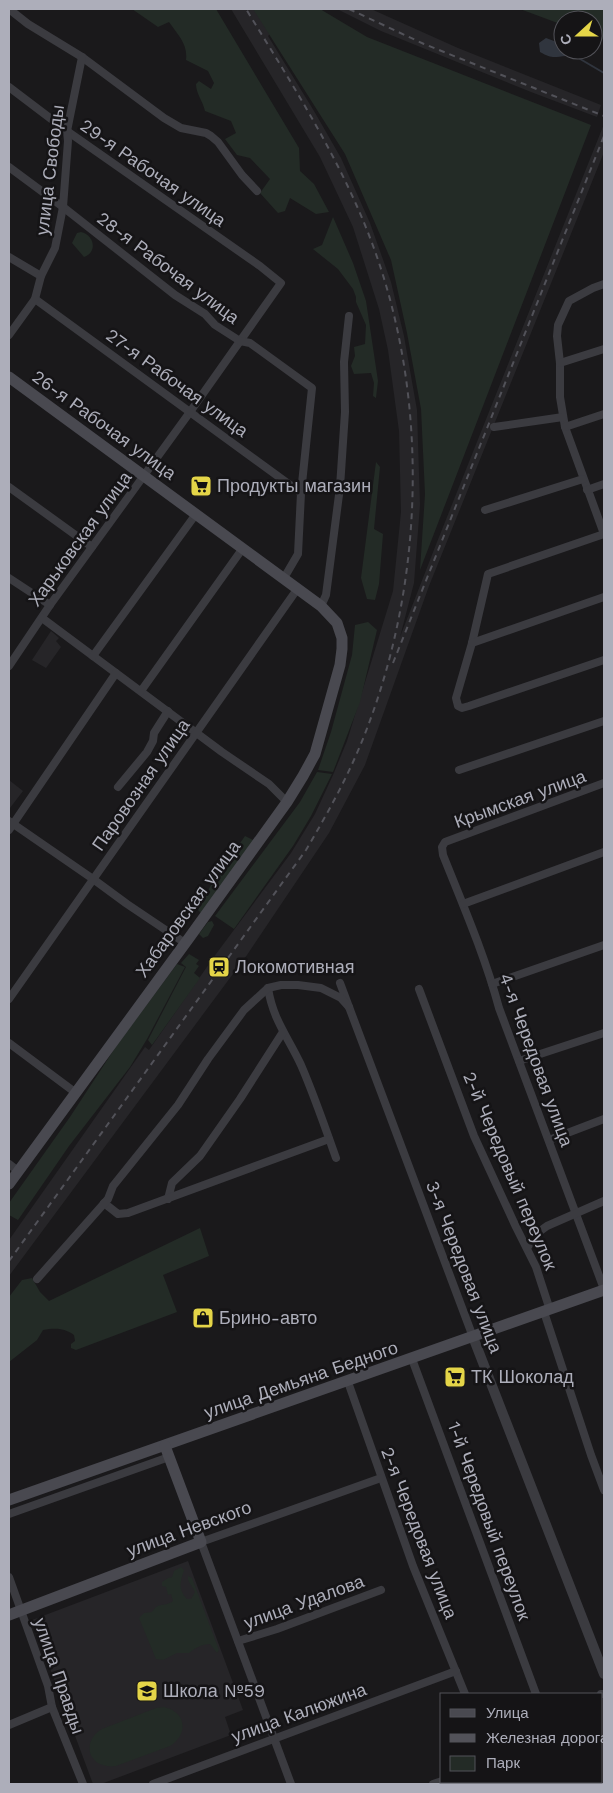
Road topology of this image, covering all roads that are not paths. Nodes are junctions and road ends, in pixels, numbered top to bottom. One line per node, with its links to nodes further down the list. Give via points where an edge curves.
1 (9, 9): 2 (street)
2 (82, 57): 4 (street, улица Свободы); 6 (street, via 164,118 181,128 211,136)
3 (9, 88): 4 (street, 29-я Рабочая улица)
4 (67, 132): 7 (street, улица Свободы); 10 (street, 29-я Рабочая улица)
5 (9, 167): 7 (street, 28-я Рабочая улица)
6 (257, 191)
7 (63, 207): 9 (street, улица Свободы, via 55,248); 15 (street, 28-я Рабочая улица, via 174,295)
8 (9, 257): 9 (street)
9 (41, 276): 12 (street, улица Свободы)
10 (281, 283): 15 (street, Харьковская улица)
11 (604, 284): 17 (street, via 568,301 556,336)
12 (35, 298): 14 (street, улица Свободы); 19 (street, 27-я Рабочая улица)
13 (349, 316): 40 (street, via 344,362 345,412 340,487 326,595)
14 (9, 335)
15 (240, 341): 19 (street, Харьковская улица); 29 (street, 28-я Рабочая улица, via 250,343 312,388)
16 (604, 349): 17 (street)
17 (560, 363): 21 (street)
18 (9, 377): 24 (main road, 26-я Рабочая улица)
19 (190, 412): 24 (street, Харьковская улица); 29 (street, 27-я Рабочая улица)
20 (604, 414): 23 (street)
21 (563, 417): 22 (street); 23 (street)
22 (494, 427)
23 (565, 427): 25 (street)
24 (144, 476): 31 (main road, 26-я Рабочая улица); 33 (street, Харьковская улица)
25 (583, 478): 28 (street); 30 (street)
26 (604, 484): 28 (street)
27 (9, 487): 33 (street)
28 (587, 490): 32 (street)
29 (301, 493): 36 (street, via 298,554)
30 (485, 510)
31 (196, 514): 34 (main road, 26-я Рабочая улица); 44 (street)
32 (604, 534): 43 (street, via 488,574)
33 (92, 547): 39 (street, Харьковская улица)
34 (243, 548): 36 (main road, 26-я Рабочая улица); 48 (street)
35 (9, 578): 39 (street)
36 (284, 578): 37 (main road, 26-я Рабочая улица)
37 (298, 588): 40 (main road, 26-я Рабочая улица); 51 (street, Паровозная улица)
38 (604, 597): 43 (street)
39 (50, 605): 41 (street, Харьковская улица)
40 (321, 606): 42 (main road, 26-я Рабочая улица, via 332,616)
41 (42, 618): 44 (street); 46 (street, Харьковская улица)
42 (340, 631): 55 (main road, Хабаровская улица, via 340,666 315,754)
43 (472, 643): 45 (street, via 456,698 462,708)
44 (93, 656): 47 (street)
45 (604, 660)
46 (9, 666)
47 (116, 673): 48 (street); 56 (street)
48 (141, 691): 49 (street)
49 (168, 711): 51 (street); 54 (street, via 147,752)
50 (604, 721): 52 (street)
51 (197, 732): 55 (street, via 269,784); 59 (street, Паровозная улица)
52 (458, 770)
53 (604, 783): 57 (street, Крымская улица)
54 (118, 787)
55 (287, 802): 61 (main road, Хабаровская улица)
56 (10, 825): 59 (street)
57 (445, 842): 60 (street, 4-я Чередовая улица, via 442,855)
58 (604, 852): 60 (street)
59 (94, 879): 61 (street); 67 (street, Паровозная улица)
60 (462, 904): 64 (street, 4-я Чередовая улица)
61 (185, 943): 73 (main road, Хабаровская улица)
62 (604, 945): 64 (street)
63 (340, 983): 68 (street, 3-я Чередовая улица)
64 (492, 984): 72 (street, 4-я Чередовая улица)
65 (268, 988): 68 (street, via 281,985 321,988 341,998); 69 (street, via 271,1005); 82 (street, via 244,1010 178,1104 113,1186)
66 (419, 989): 84 (street, 2-й Чередовый переулок, via 474,1136)
67 (9, 999)
68 (349, 1007): 88 (street, 3-я Чередовая улица)
69 (283, 1032): 75 (street, via 302,1068); 80 (street, via 200,1156 172,1183)
70 (604, 1033): 72 (street)
71 (9, 1043): 73 (street)
72 (519, 1060): 76 (street, 4-я Чередовая улица)
73 (76, 1092): 78 (main road, Хабаровская улица)
74 (604, 1119): 76 (street)
75 (329, 1139): 77 (street); 80 (street)
76 (549, 1140): 83 (street, 4-я Чередовая улица)
77 (336, 1158)
78 (13, 1168): 79 (main road, Хабаровская улица)
79 (9, 1184)
80 (168, 1199): 82 (street, via 118,1214)
81 (604, 1201): 83 (street)
82 (104, 1203): 85 (street)
83 (577, 1213): 84 (street, via 547,1226 536,1234); 86 (street, 4-я Чередовая улица)
84 (527, 1248): 87 (street, 2-й Чередовый переулок, via 536,1267)
85 (37, 1279)
86 (604, 1290): 87 (main road, улица Демьяна Бедного)
87 (547, 1311): 88 (main road, улица Демьяна Бедного); 94 (street, 2-й Чередовый переулок)
88 (473, 1338): 89 (main road, улица Демьяна Бедного); 104 (street, 3-я Чередовая улица)
89 (412, 1359): 90 (main road, улица Демьяна Бедного); 106 (street, 1-й Чередовый переулок)
90 (348, 1382): 91 (main road, улица Демьяна Бедного); 93 (street, 2-я Чередовая улица)
91 (165, 1446): 92 (main road); 95 (main road, улица Демьяна Бедного)
92 (169, 1457): 96 (street); 97 (main road)
93 (381, 1478): 97 (street, улица Невского); 103 (street, 2-я Чередовая улица)
94 (604, 1490)
95 (9, 1500)
96 (9, 1514)
97 (201, 1542): 100 (main road, улица Невского); 102 (street)
98 (9, 1577): 100 (street, улица Правды)
99 (380, 1590): 102 (street, улица Удалова, via 277,1630)
100 (21, 1610): 101 (main road, улица Невского); 107 (street, улица Правды, via 48,1686)
101 (9, 1615)
102 (238, 1641): 109 (street)
103 (456, 1671): 105 (street, 2-я Чередовая улица); 109 (street, улица Калюжина)
104 (604, 1674)
105 (465, 1693)
106 (536, 1693)
107 (52, 1707): 108 (street); 110 (street, улица Правды)
108 (9, 1724)
109 (274, 1738): 111 (street, улица Калюжина); 112 (street)
110 (84, 1784)
111 (153, 1784)
112 (291, 1784)

